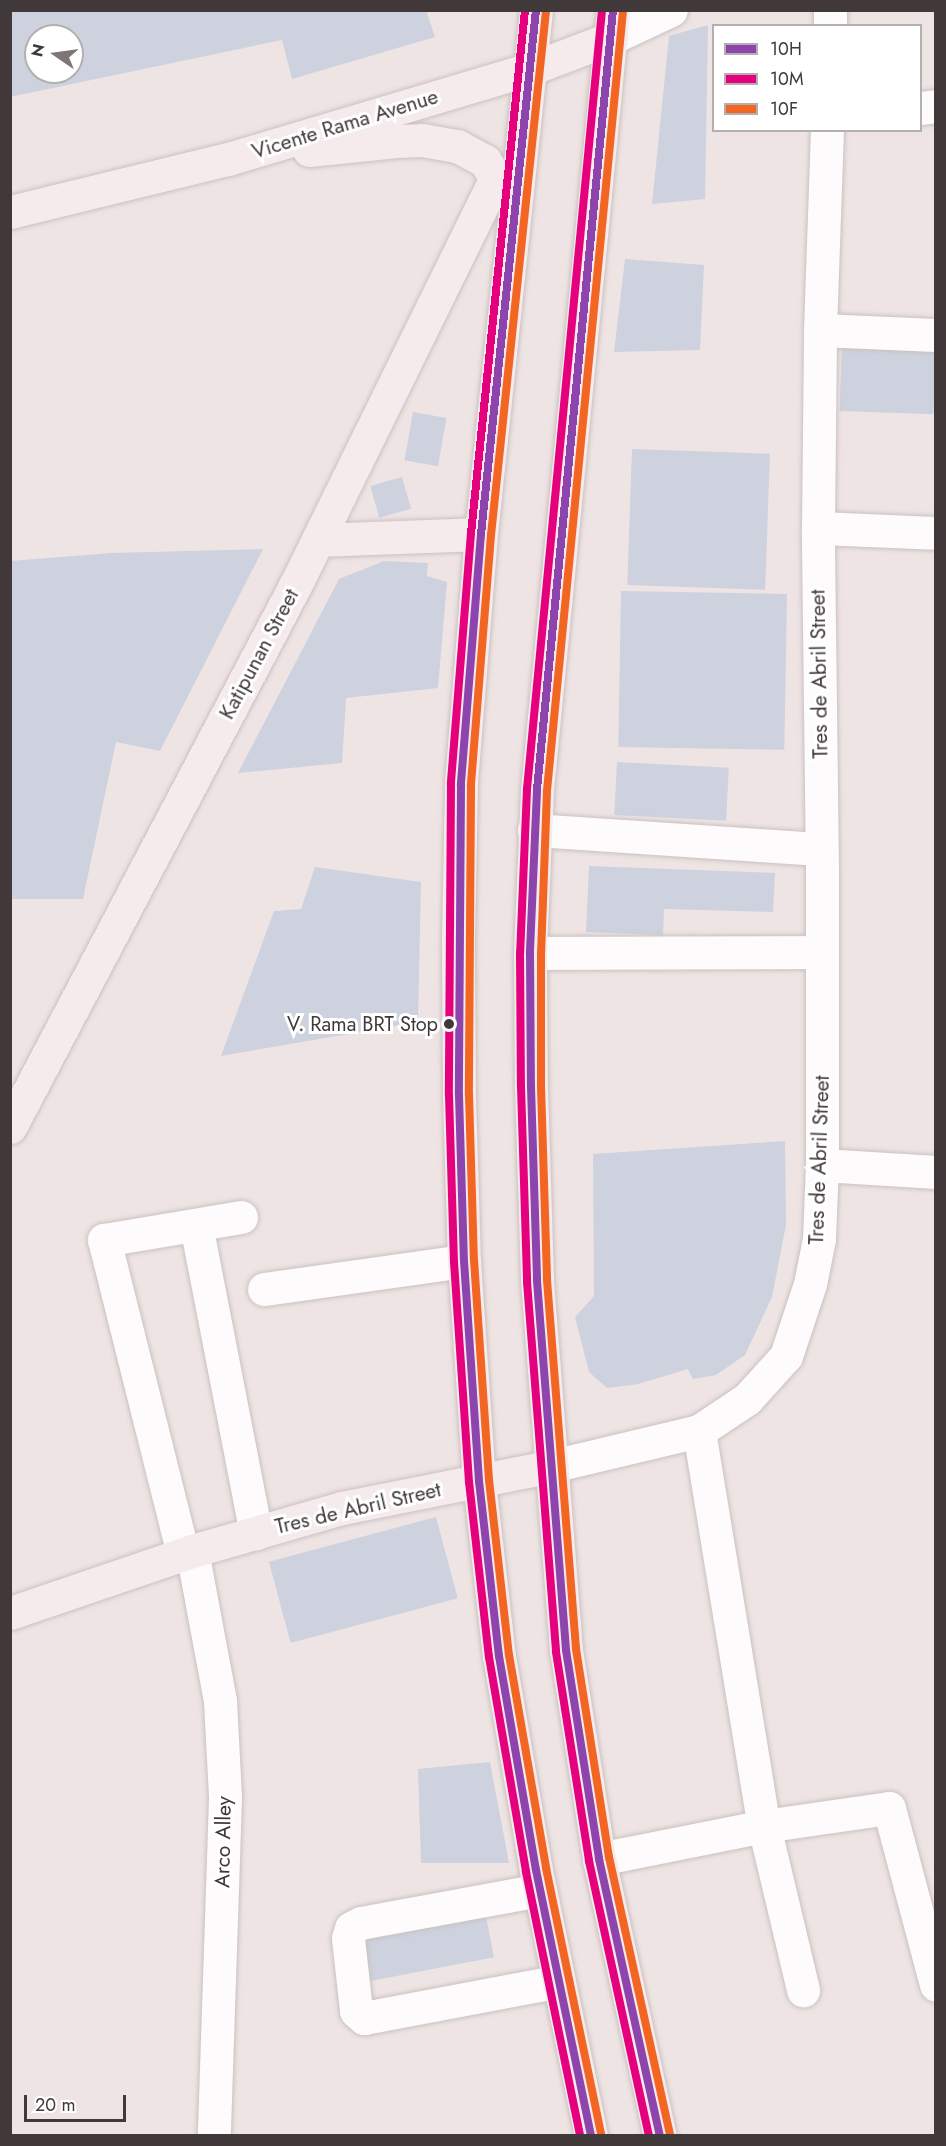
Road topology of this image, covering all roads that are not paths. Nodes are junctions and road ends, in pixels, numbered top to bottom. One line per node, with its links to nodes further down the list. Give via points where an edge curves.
1 (536, 10): 4 (main road)
2 (671, 10): 3 (street, Vicente Rama Avenue)
3 (612, 24): 4 (main road, Vicente Rama Avenue); 16 (main road)
4 (530, 69): 6 (main road, Vicente Rama Avenue); 9 (main road)
5 (827, 132): 10 (street, Tres de Abril Street)
6 (228, 159): 7 (main road, via 422,140 468,150); 8 (main road, Vicente Rama Avenue)
7 (497, 176): 9 (main road); 15 (main road, Katipunan Street)
8 (10, 212)
9 (514, 216): 14 (main road)
10 (820, 330): 11 (street); 12 (street, Tres de Abril Street)
11 (936, 335)
12 (818, 528): 13 (street); 17 (street, Tres de Abril Street)
13 (936, 533)
14 (481, 534): 15 (main road); 25 (main road, via 461,785 458,960)
15 (318, 540): 20 (main road, Katipunan Street)
16 (534, 830): 17 (street); 19 (main road)
17 (821, 849): 18 (street, Tres de Abril Street)
18 (821, 952): 19 (street); 21 (street, Tres de Abril Street)
19 (530, 953): 28 (main road, via 537,1281)
20 (10, 1126)
21 (822, 1165): 22 (street); 27 (street, Tres de Abril Street, via 819,1239 810,1284 786,1356 747,1399)
22 (936, 1172)
23 (241, 1217): 24 (street)
24 (196, 1225): 30 (street); 31 (street, Arco Alley, via 104,1240)
25 (464, 1261): 26 (street); 29 (main road)
26 (264, 1289)
27 (699, 1431): 28 (street, Tres de Abril Street); 33 (street)
28 (552, 1466): 29 (main road, Tres de Abril Street); 34 (main road, via 566,1650)
29 (479, 1481): 30 (main road, Tres de Abril Street, via 342,1508); 35 (main road, via 499,1656)
30 (256, 1533): 31 (main road, Tres de Abril Street)
31 (188, 1553): 32 (main road, Tres de Abril Street); 40 (street, Arco Alley, via 220,1701 225,1797)
32 (10, 1613)
33 (764, 1826): 34 (street); 37 (street, via 889,1808); 38 (street)
34 (599, 1859): 39 (main road)
35 (540, 1890): 36 (main road); 36 (street, via 351,1928 348,1938 356,2011 364,2018)
36 (559, 1981): 41 (main road)
37 (936, 1985)
38 (803, 1990)
39 (655, 2134)
40 (214, 2136)
41 (591, 2136)

